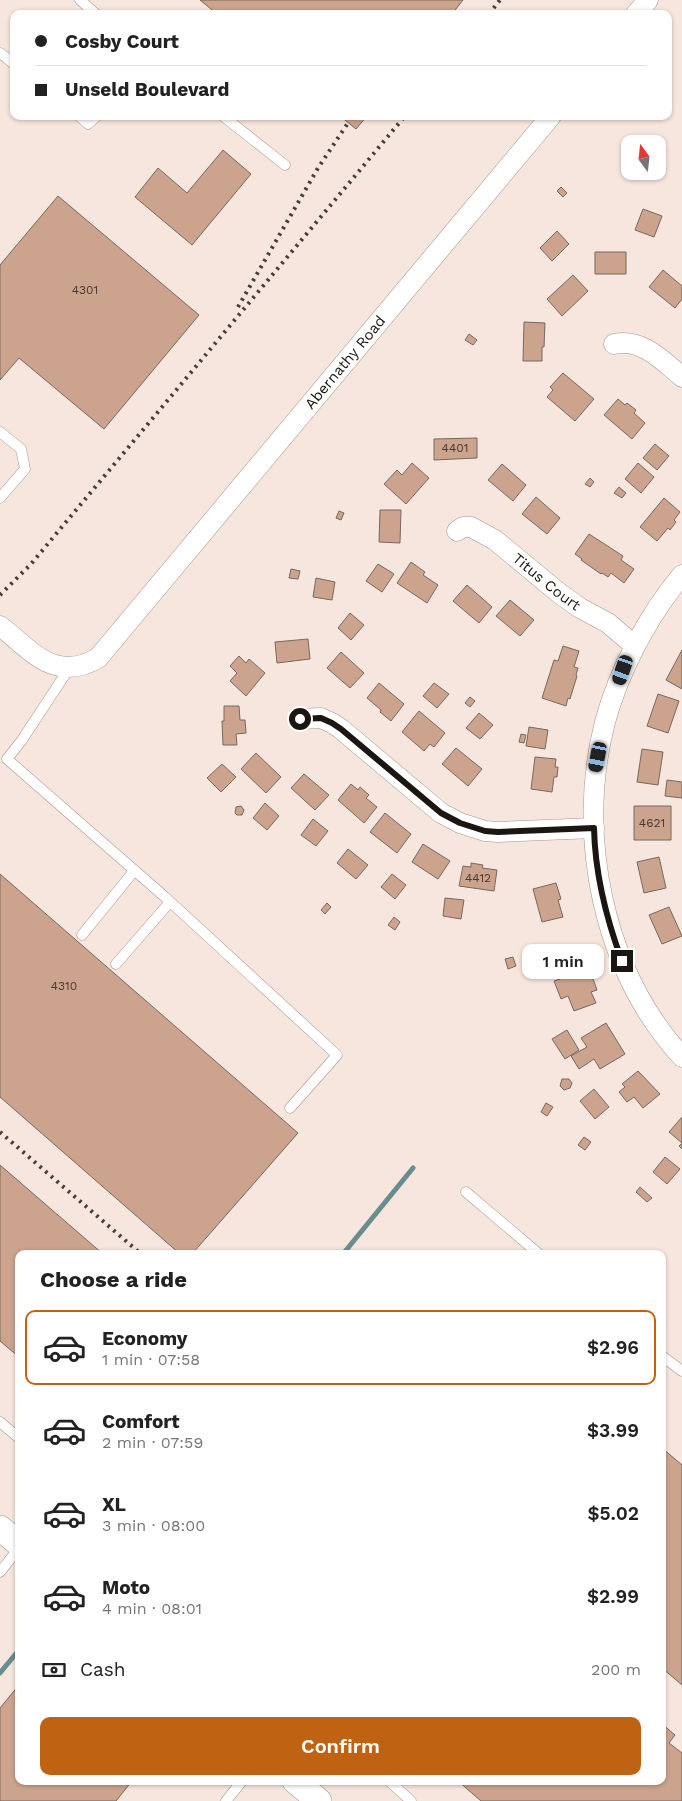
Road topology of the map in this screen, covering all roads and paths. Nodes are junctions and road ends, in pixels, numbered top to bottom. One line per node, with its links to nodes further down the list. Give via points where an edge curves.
1 (80, 0): 3 (lane)
2 (648, 0): 4 (street)
3 (91, 10)
4 (639, 10)
5 (0, 53): 6 (lane)
6 (10, 61)
7 (228, 120): 9 (lane)
8 (548, 120): 18 (street, Abernathy Road, via 98,658)
9 (285, 165)
10 (614, 344): 11 (street, via 625,342 645,348)
11 (682, 377)
12 (0, 432): 13 (lane, via 21,450 25,469)
13 (0, 498)
14 (457, 531): 17 (street, Titus Court, via 470,526 496,540 559,593 608,623)
15 (682, 575): 17 (street, via 669,590)
16 (0, 626): 18 (street, via 44,661)
17 (635, 646): 21 (street, via 605,722 595,775)
18 (70, 667): 20 (lane, via 22,740)
19 (300, 719): 21 (street, via 321,718 341,729 441,813 460,823 498,832)
20 (3, 756): 22 (lane)
21 (594, 828): 26 (street, via 604,904 619,953 635,990 660,1030)
22 (134, 871): 23 (lane); 24 (lane)
23 (170, 902): 25 (lane); 27 (lane, via 337,1055)
24 (82, 935)
25 (116, 964)
26 (682, 1057)
27 (290, 1108)
28 (466, 1192): 29 (lane)
29 (534, 1250)
30 (666, 1359): 31 (lane)
31 (682, 1371)
32 (0, 1422): 33 (lane)
33 (15, 1435)
34 (0, 1528): 35 (street)
35 (15, 1542)
36 (15, 1551): 37 (lane)
37 (0, 1572)
38 (239, 1785): 41 (lane)
39 (301, 1785): 42 (street)
40 (393, 1785): 43 (lane)
41 (226, 1801)
42 (319, 1801)
43 (411, 1801)

